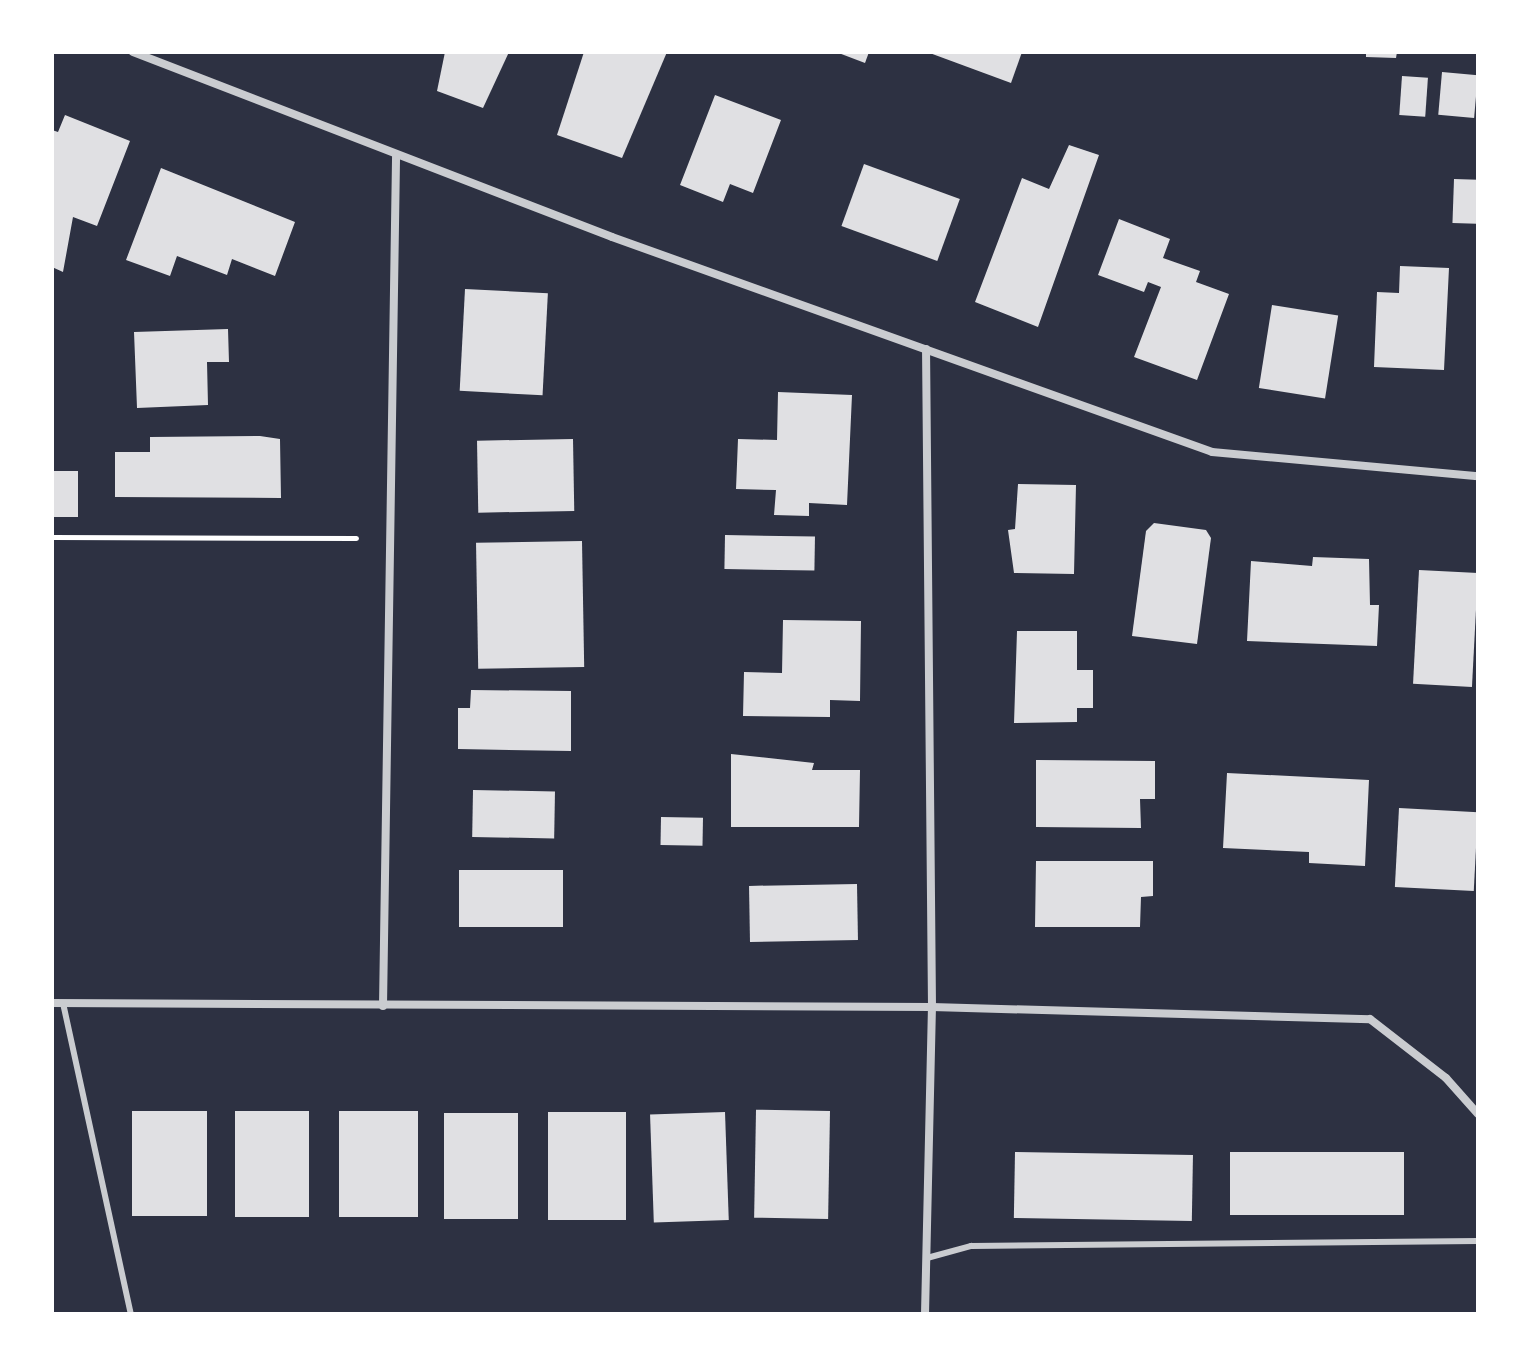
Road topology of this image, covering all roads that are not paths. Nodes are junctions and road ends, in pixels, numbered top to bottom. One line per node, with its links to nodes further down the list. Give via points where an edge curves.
1 (133, 52): 2 (street)
2 (396, 156): 3 (street); 7 (street)
3 (926, 349): 4 (street, via 1212,452); 8 (street)
4 (1478, 476)
5 (52, 1003): 6 (street)
6 (63, 1003): 7 (street); 12 (lane)
7 (383, 1006): 8 (street)
8 (932, 1007): 9 (street, via 1370,1019 1446,1078); 11 (street)
9 (1478, 1114)
10 (1478, 1241): 11 (lane, via 971,1246)
11 (927, 1258): 13 (street)
12 (131, 1314)
13 (925, 1314)

